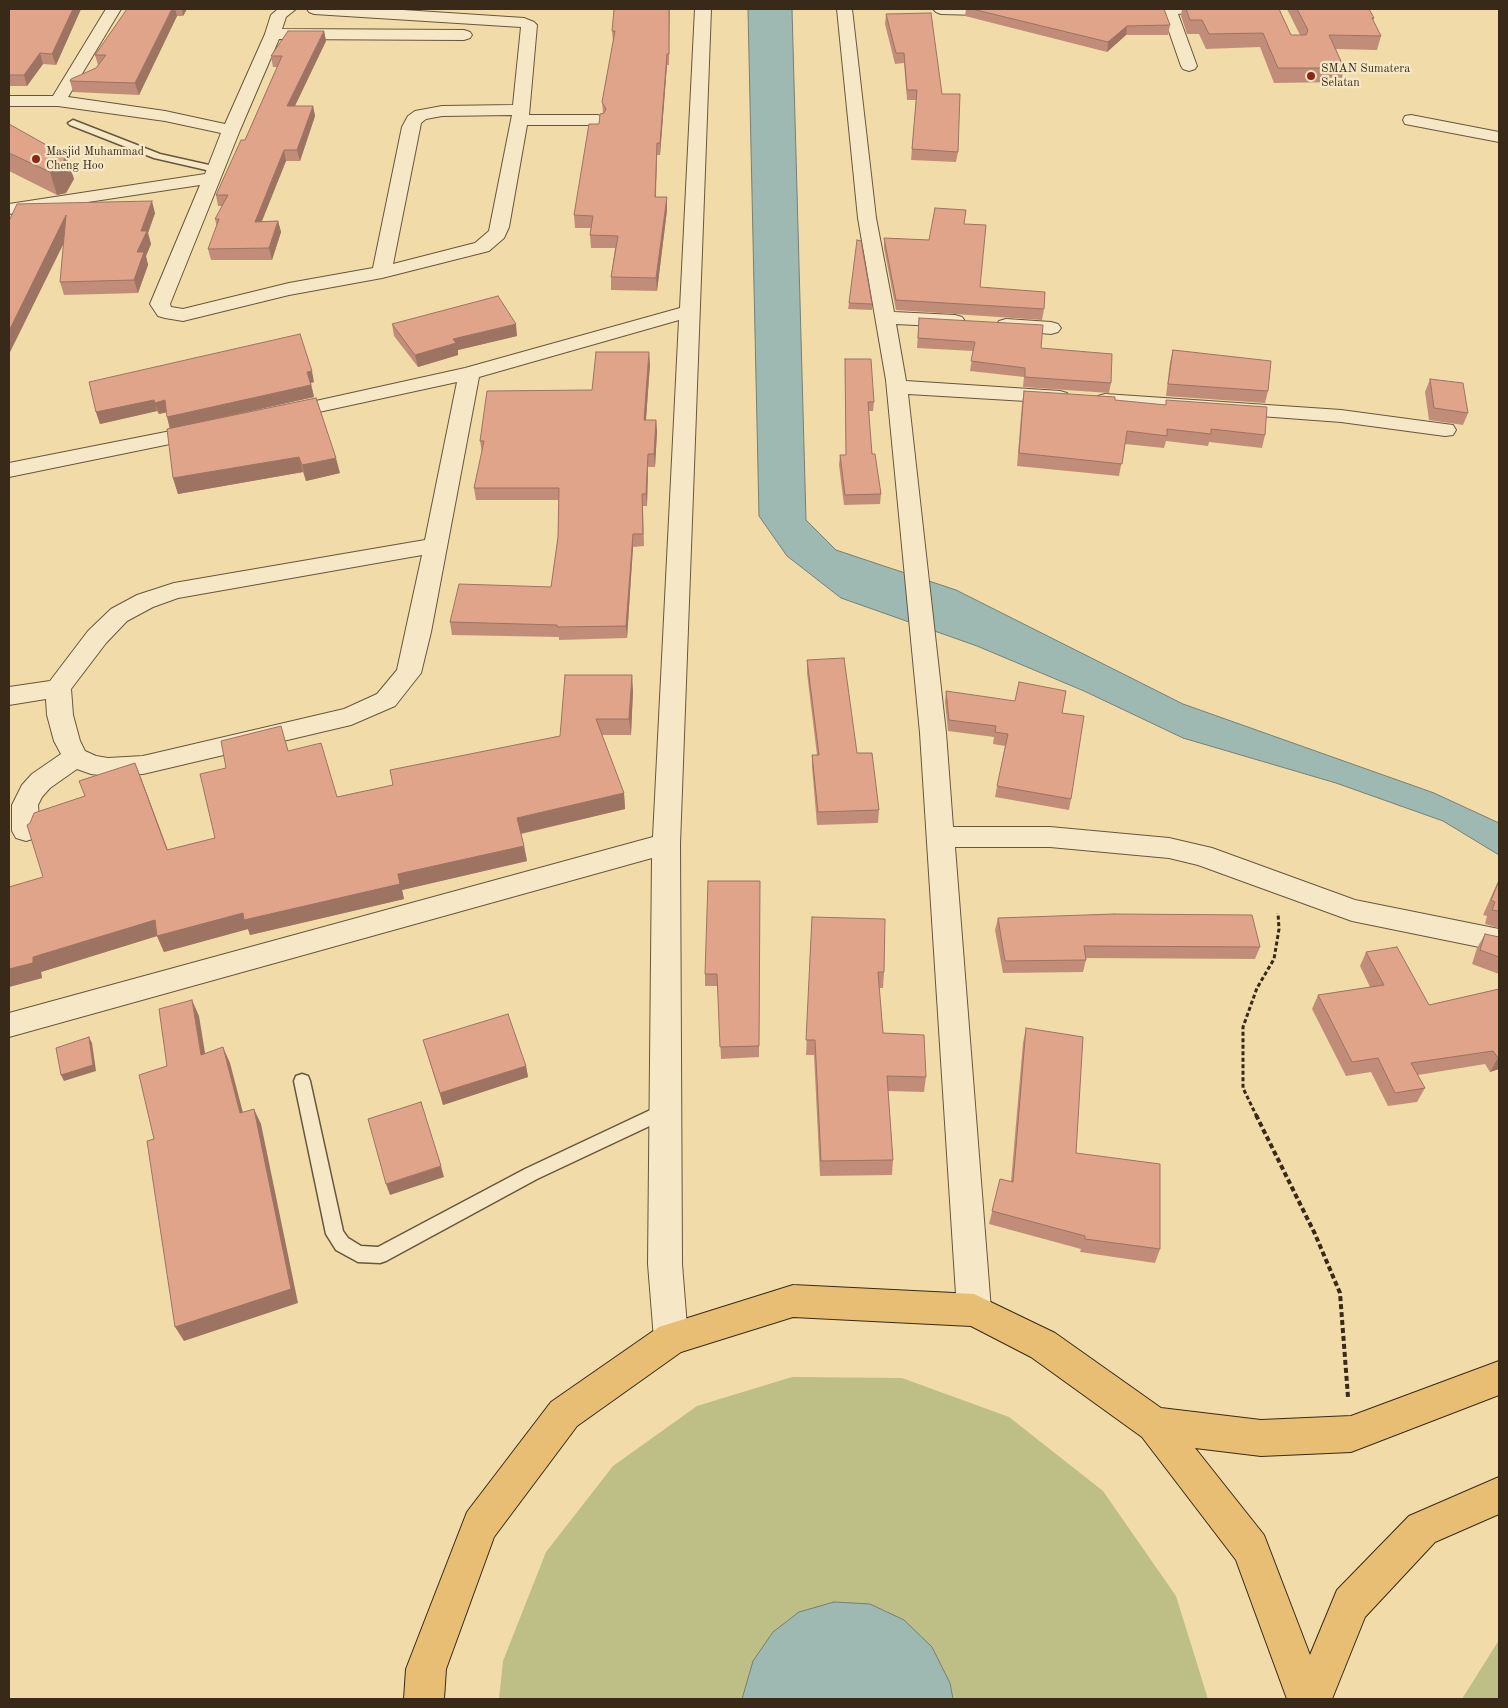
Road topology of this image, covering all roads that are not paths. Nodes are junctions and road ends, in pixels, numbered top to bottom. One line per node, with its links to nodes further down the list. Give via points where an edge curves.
1 (113, 9): 17 (street)
2 (288, 9): 11 (street, via 279,15)
3 (314, 9): 14 (street, via 518,21 529,25)
4 (703, 9): 27 (street)
5 (844, 9): 28 (street, via 867,218)
6 (941, 9): 8 (street)
7 (1191, 9): 9 (street)
8 (1022, 10)
9 (1169, 10): 10 (street); 15 (street)
10 (1109, 11)
11 (274, 34): 12 (street); 22 (street)
12 (479, 35)
13 (508, 36): 14 (street)
14 (528, 36): 18 (street)
15 (1189, 66)
16 (9, 101): 17 (street)
17 (58, 101): 22 (street, via 165,116)
18 (520, 115): 19 (street); 26 (street, via 500,227 491,241 482,247); 26 (street, via 442,110 414,120)
19 (597, 120)
20 (1411, 120): 23 (street)
21 (73, 123): 24 (lane)
22 (231, 130): 24 (street)
23 (1499, 137)
24 (214, 174): 25 (street); 26 (street, via 160,304 165,312 183,315 289,289)
25 (9, 209)
26 (382, 272)
27 (690, 311): 30 (street); 42 (street)
28 (884, 316): 29 (street); 31 (street)
29 (1051, 328)
30 (469, 373): 32 (street); 36 (street)
31 (896, 388): 34 (street, via 1341,416); 41 (street)
32 (265, 418)
33 (227, 426): 35 (street)
34 (1445, 430)
35 (9, 470)
36 (436, 545): 37 (street, via 174,591 145,601 119,615); 39 (street, via 408,673 386,700 352,716 143,765 91,765)
37 (58, 688): 38 (street); 39 (street, via 60,715 67,741)
38 (9, 696)
39 (76, 757): 40 (street, via 40,780 31,792 25,805)
40 (26, 831)
41 (940, 837): 43 (street, via 1050,837 1169,848 1202,855 1352,910); 47 (street)
42 (666, 844): 44 (street); 46 (street)
43 (1499, 940)
44 (9, 1024)
45 (302, 1081): 46 (lane, via 334,1234 342,1244 358,1254 380,1255 531,1174)
46 (667, 1110): 48 (street, via 665,1264)
47 (974, 1310): 48 (highway, via 793,1301); 50 (highway, via 1043,1345)
48 (671, 1339): 52 (highway, via 564,1414 480,1526 426,1669)
49 (1499, 1378): 50 (highway, via 1351,1434 1261,1438)
50 (1155, 1425): 53 (highway, via 1251,1548)
51 (1499, 1495): 54 (highway, via 1422,1529 1351,1604)
52 (424, 1699)
53 (1308, 1699)
54 (1312, 1699)

